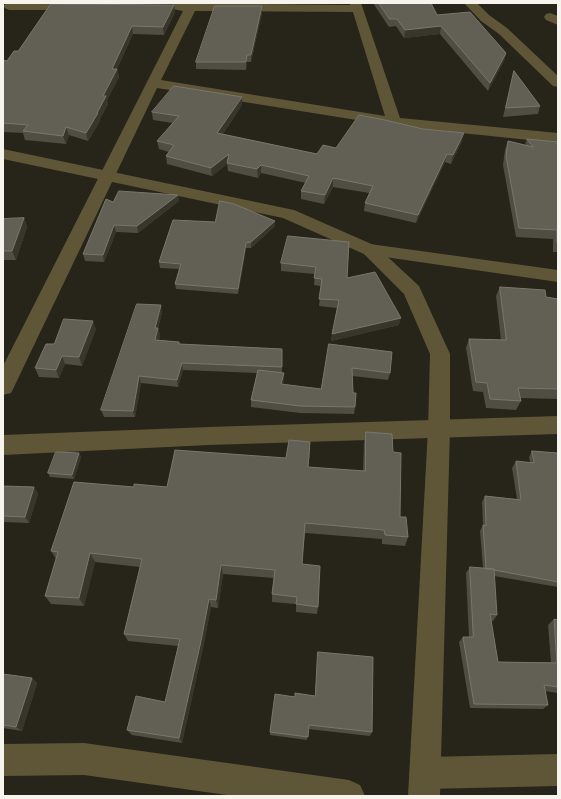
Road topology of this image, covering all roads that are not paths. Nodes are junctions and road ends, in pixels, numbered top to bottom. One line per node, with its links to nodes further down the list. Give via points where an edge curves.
1 (470, 3): 8 (street)
2 (88, 6): 4 (street)
3 (357, 6): 6 (street); 9 (street)
4 (8, 7)
5 (166, 7): 6 (street)
6 (190, 8): 7 (street)
7 (152, 82): 9 (street); 12 (street)
8 (558, 83)
9 (394, 122): 10 (street)
10 (558, 138)
11 (3, 154): 12 (street)
12 (106, 176): 13 (street, via 288,214); 15 (street)
13 (370, 250): 14 (street); 17 (street, via 412,291 440,354)
14 (558, 276)
15 (3, 388)
16 (558, 425): 17 (street)
17 (439, 429): 18 (street); 21 (street)
18 (3, 445)
19 (3, 760): 22 (street, via 84,758)
20 (558, 770): 21 (street)
21 (425, 784)
22 (349, 796)

